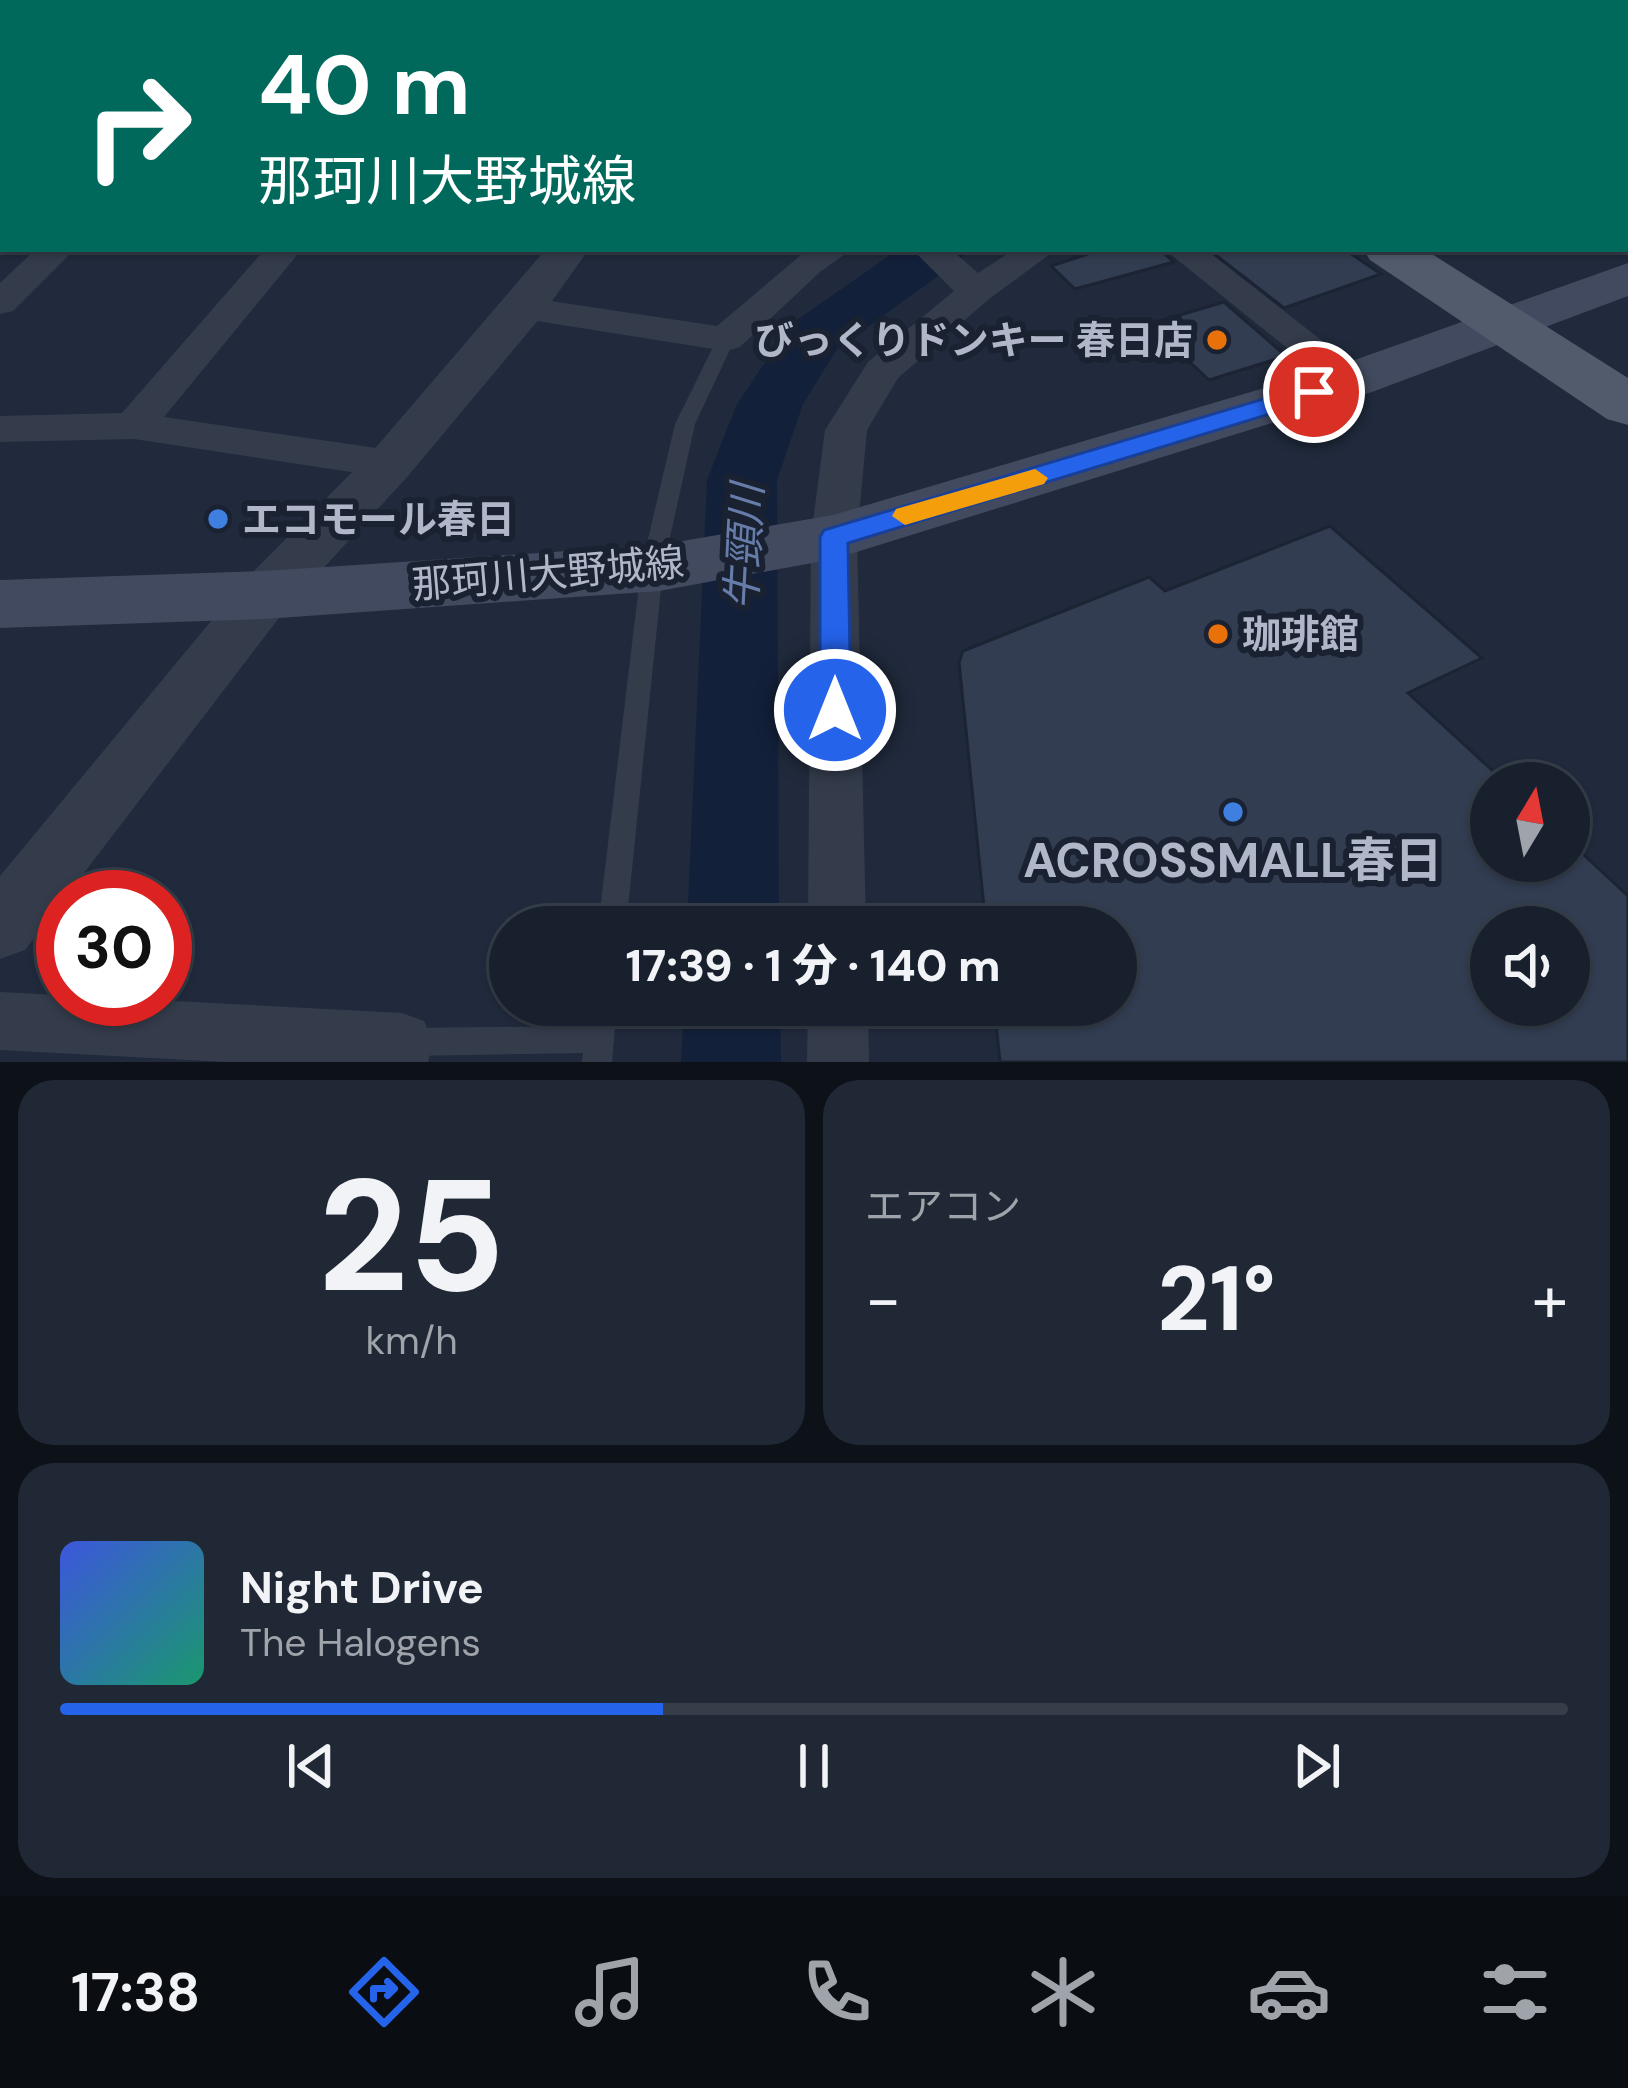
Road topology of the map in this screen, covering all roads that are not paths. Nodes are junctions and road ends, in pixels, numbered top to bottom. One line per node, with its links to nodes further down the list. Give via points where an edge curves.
1 (54, 252): 12 (street)
2 (281, 252): 19 (street)
3 (566, 252): 13 (street)
4 (829, 252): 15 (street)
5 (933, 252): 11 (street)
6 (1034, 252): 11 (street)
7 (1186, 252): 17 (street)
8 (1395, 252): 14 (main road)
9 (1453, 252): 14 (main road)
10 (1628, 278): 14 (main road, 那珂川大野城線)
11 (972, 287): 22 (street, via 882,371 852,419)
12 (0, 303)
13 (524, 308): 15 (street); 21 (street)
14 (1521, 317): 16 (main road); 17 (main road, 那珂川大野城線); 18 (main road, via 1569,365)
15 (725, 339): 23 (lane, via 685,424)
16 (1628, 369)
17 (1352, 380): 22 (main road, 那珂川大野城線)
18 (1628, 406)
19 (134, 426): 20 (street); 21 (street)
20 (0, 429)
21 (390, 464): 24 (street)
22 (824, 539): 23 (main road, 那珂川大野城線); 27 (street)
23 (656, 568): 24 (main road, 那珂川大野城線); 26 (lane)
24 (265, 595): 25 (main road, 那珂川大野城線); 28 (street)
25 (0, 604)
26 (615, 906)
27 (836, 906)
28 (0, 928)
29 (0, 1021): 32 (street)
30 (838, 1026): 33 (street)
31 (598, 1051): 32 (lane)
32 (400, 1052)
33 (838, 1062)

